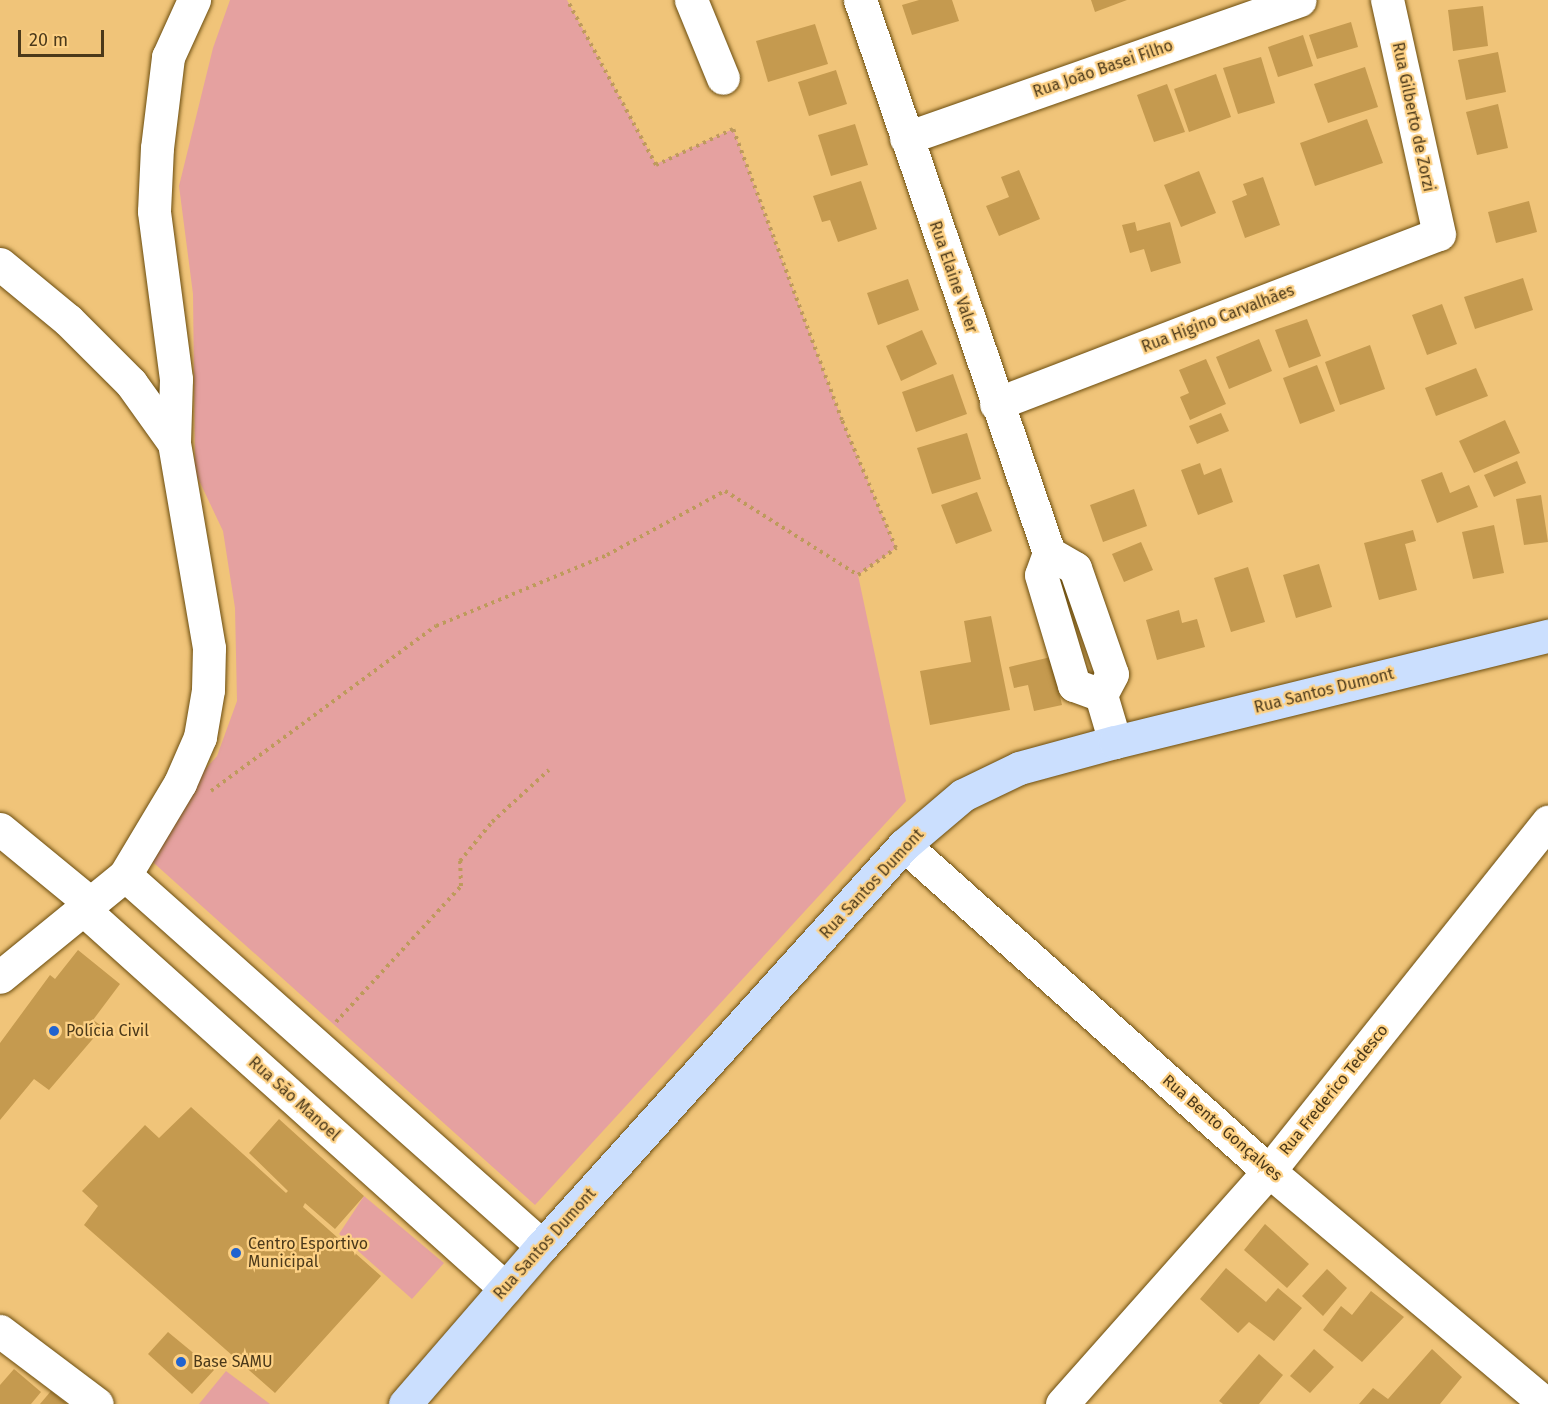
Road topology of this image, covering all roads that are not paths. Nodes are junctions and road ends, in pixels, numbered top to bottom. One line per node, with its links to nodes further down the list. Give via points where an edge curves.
1 (194, 0): 11 (street, via 168,57 154,211 176,379)
2 (691, 0): 6 (street)
3 (860, 0): 7 (street, Rua Elaine Valer)
4 (1300, 0): 7 (street, Rua João Basei Filho)
5 (1387, 0): 8 (street, Rua Gilberto de Zorzi)
6 (723, 78)
7 (906, 138): 10 (street, Rua Elaine Valer)
8 (1439, 234): 10 (street, Rua Higino Carvalhães)
9 (0, 264): 11 (street, via 68,320 131,382)
10 (996, 404): 13 (street, Rua Elaine Valer, via 1049,553 1075,568 1112,674 1101,695)
11 (174, 443): 17 (street, via 200,585 208,648 208,690 200,737 180,783)
12 (1548, 636): 13 (main road, Rua Santos Dumont)
13 (1114, 742): 16 (main road, Rua Santos Dumont, via 1019,768 963,795)
14 (1548, 822): 20 (street, Rua Frederico Tedesco)
15 (0, 830): 18 (street, Rua São Manoel)
16 (904, 845): 20 (street, Rua Bento Gonçalves); 21 (main road, Rua Santos Dumont)
17 (125, 874): 18 (street); 21 (street)
18 (87, 906): 19 (street); 22 (street, Rua São Manoel)
19 (0, 977)
20 (1269, 1171): 26 (street, Rua Frederico Tedesco); 27 (street, Rua Bento Gonçalves)
21 (542, 1246): 22 (main road, Rua Santos Dumont)
22 (506, 1288): 24 (main road, Rua Santos Dumont)
23 (0, 1331): 25 (street)
24 (416, 1400)
25 (98, 1404)
26 (1062, 1404)
27 (1546, 1404)

